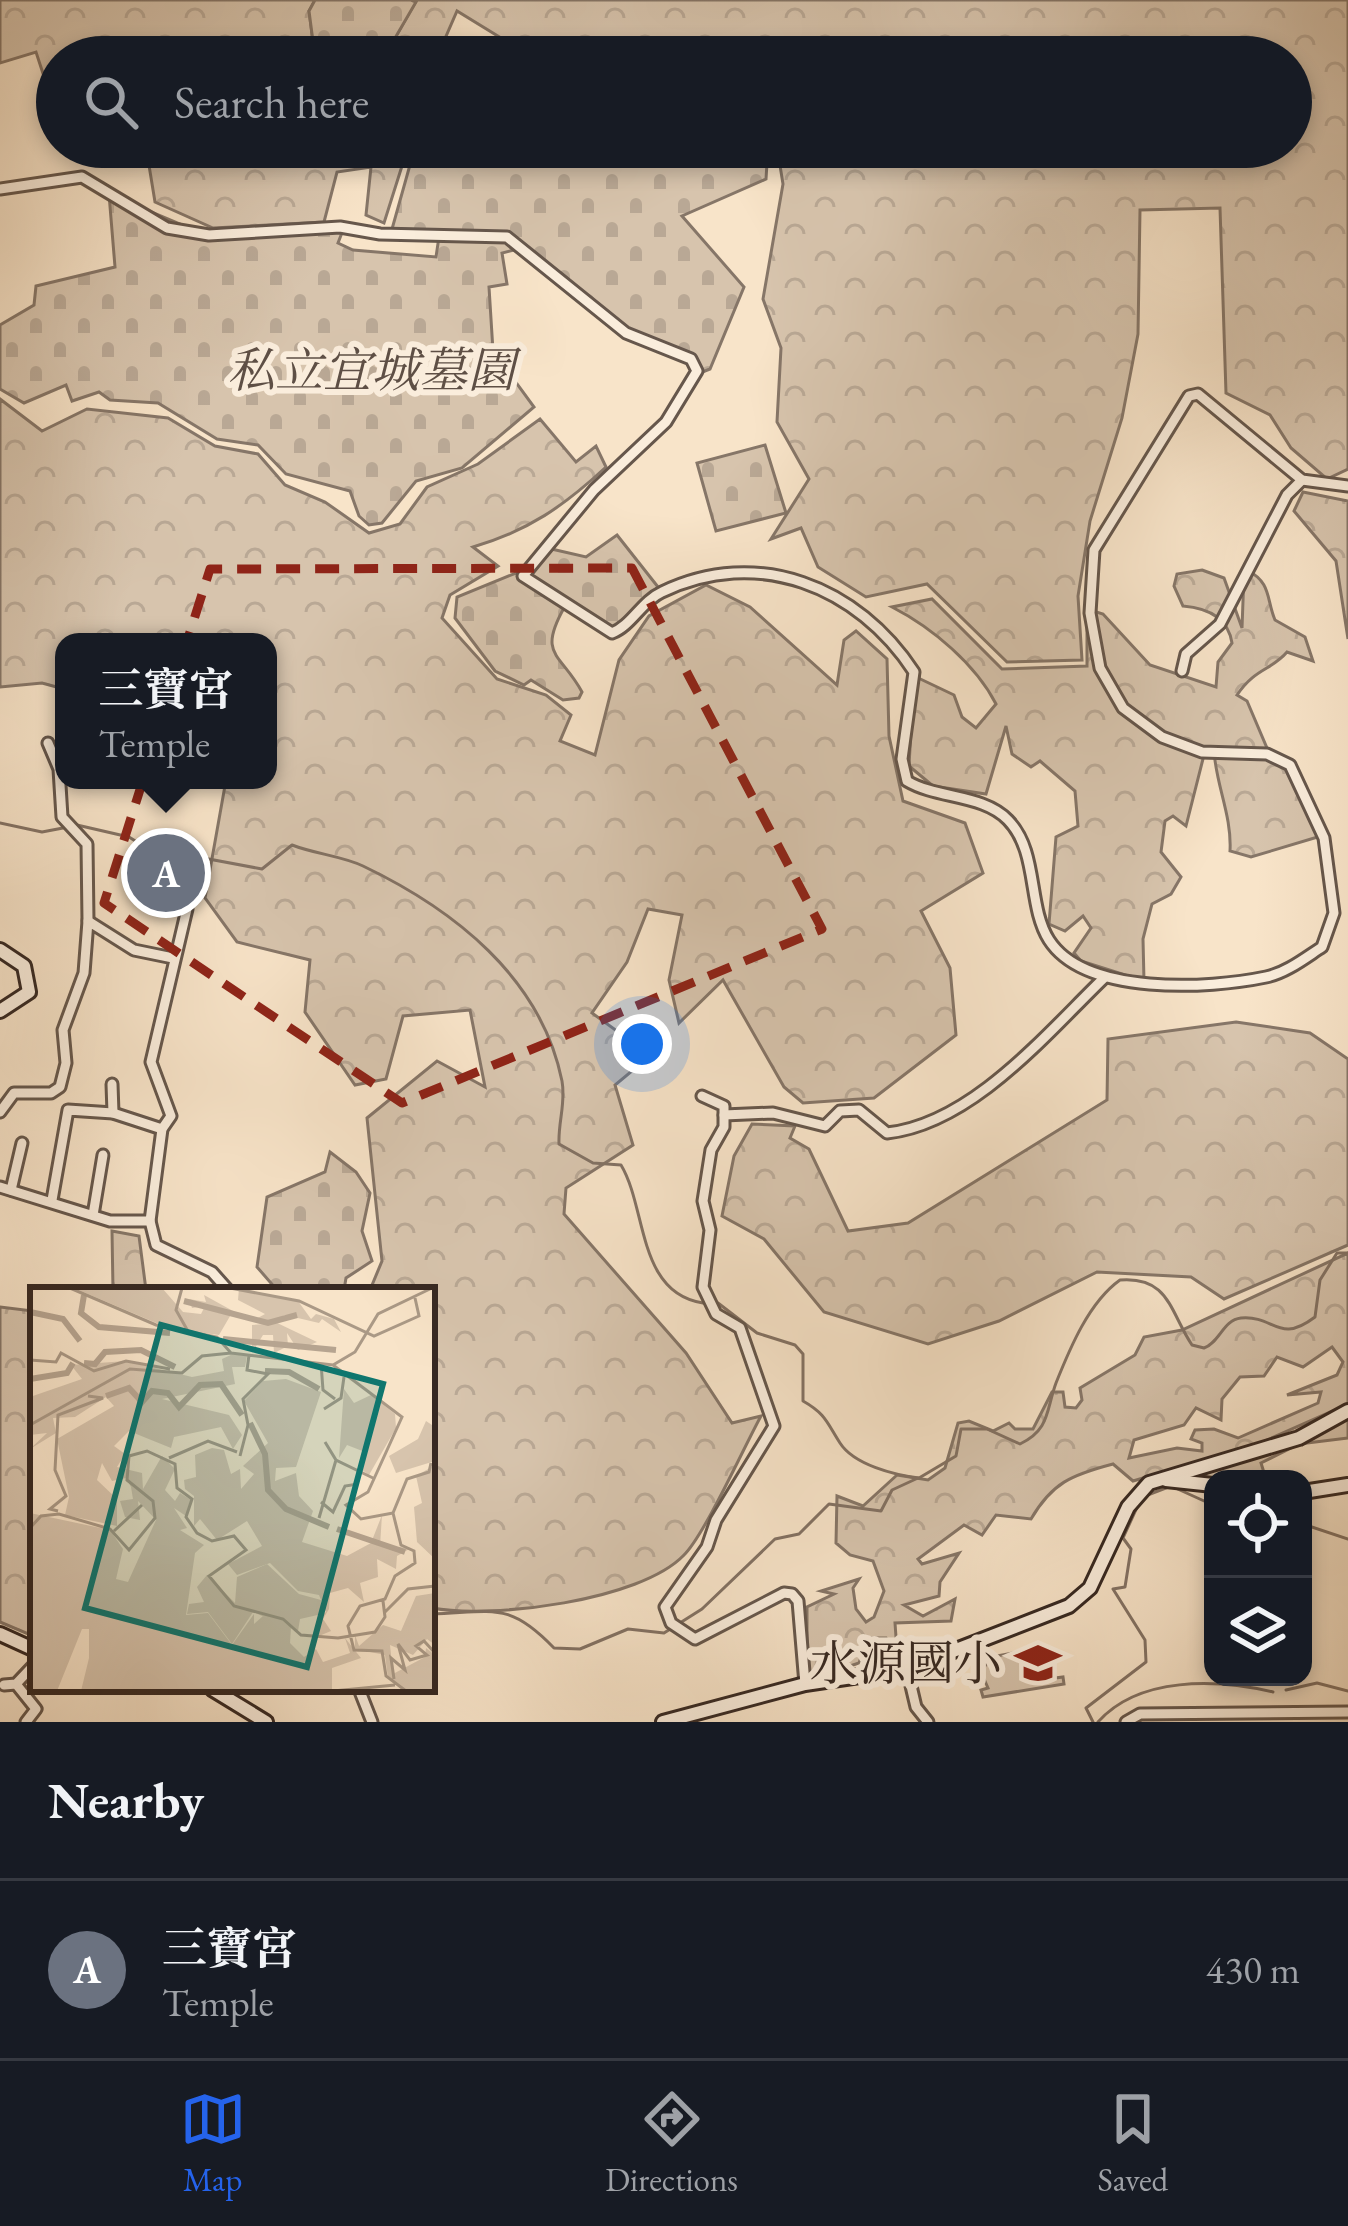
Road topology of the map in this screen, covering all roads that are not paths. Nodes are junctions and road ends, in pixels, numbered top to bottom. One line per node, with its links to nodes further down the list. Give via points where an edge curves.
1 (0, 189): 12 (street, via 82,177 166,228 209,235 340,227 508,237 626,333 692,359 697,371 682,401 523,576 612,633 655,595 730,572 796,576 864,616 894,640 914,671 902,759 907,781 926,793 990,806 1010,821 1046,937)
2 (1302, 480): 3 (street); 4 (street, via 1220,624 1186,654); 12 (street, via 1217,404 1189,396 1094,550 1090,613 1111,694 1162,737 1202,752 1267,754 1290,765 1324,838 1333,929 1322,947 1270,977)
3 (1348, 486)
4 (1182, 671)
5 (48, 743): 6 (street)
6 (55, 760)
7 (60, 789): 9 (street, via 62,817 87,844)
8 (160, 866): 11 (street, via 186,869 187,909)
9 (88, 921): 11 (street, via 134,950); 16 (street, via 84,973 63,1030 60,1087 14,1093)
10 (0, 950): 13 (main road, via 24,966 29,992)
11 (173, 958): 19 (street, via 151,1062 171,1116)
12 (1104, 978): 18 (street, via 1034,1051 967,1099 903,1131 887,1132 859,1110 840,1111 825,1126 773,1113)
13 (0, 1011)
14 (112, 1084): 17 (street)
15 (701, 1096): 18 (street, via 724,1106)
16 (0, 1112)
17 (113, 1113): 19 (street); 23 (street, via 68,1110)
18 (724, 1115): 36 (street, via 703,1201 710,1230 703,1287 716,1314 740,1328 774,1426 665,1607 695,1639 792,1594)
19 (162, 1130): 25 (street)
20 (22, 1143): 22 (street)
21 (103, 1155): 24 (street)
22 (6, 1189): 23 (street)
23 (52, 1200): 24 (street)
24 (93, 1215): 25 (street)
25 (150, 1221): 26 (street, via 156,1245)
26 (225, 1287)
27 (1348, 1411): 28 (main road, via 1299,1438)
28 (1156, 1479): 29 (main road); 35 (main road, via 1136,1493 1090,1588 1069,1606)
29 (1204, 1484)
30 (1348, 1485): 31 (main road)
31 (1312, 1491)
32 (0, 1634): 33 (main road)
33 (30, 1648)
34 (30, 1668): 43 (street, via 10,1684 36,1708)
35 (907, 1669): 36 (main road); 47 (street)
36 (805, 1684): 46 (main road)
37 (217, 1692): 40 (main road)
38 (240, 1692): 40 (street)
39 (360, 1692): 45 (street)
40 (232, 1701): 44 (main road)
41 (1348, 1712): 42 (street)
42 (1179, 1718): 48 (street, via 1140,1714)
43 (26, 1722)
44 (266, 1722)
45 (372, 1722)
46 (663, 1722)
47 (928, 1722)
48 (1126, 1722)

